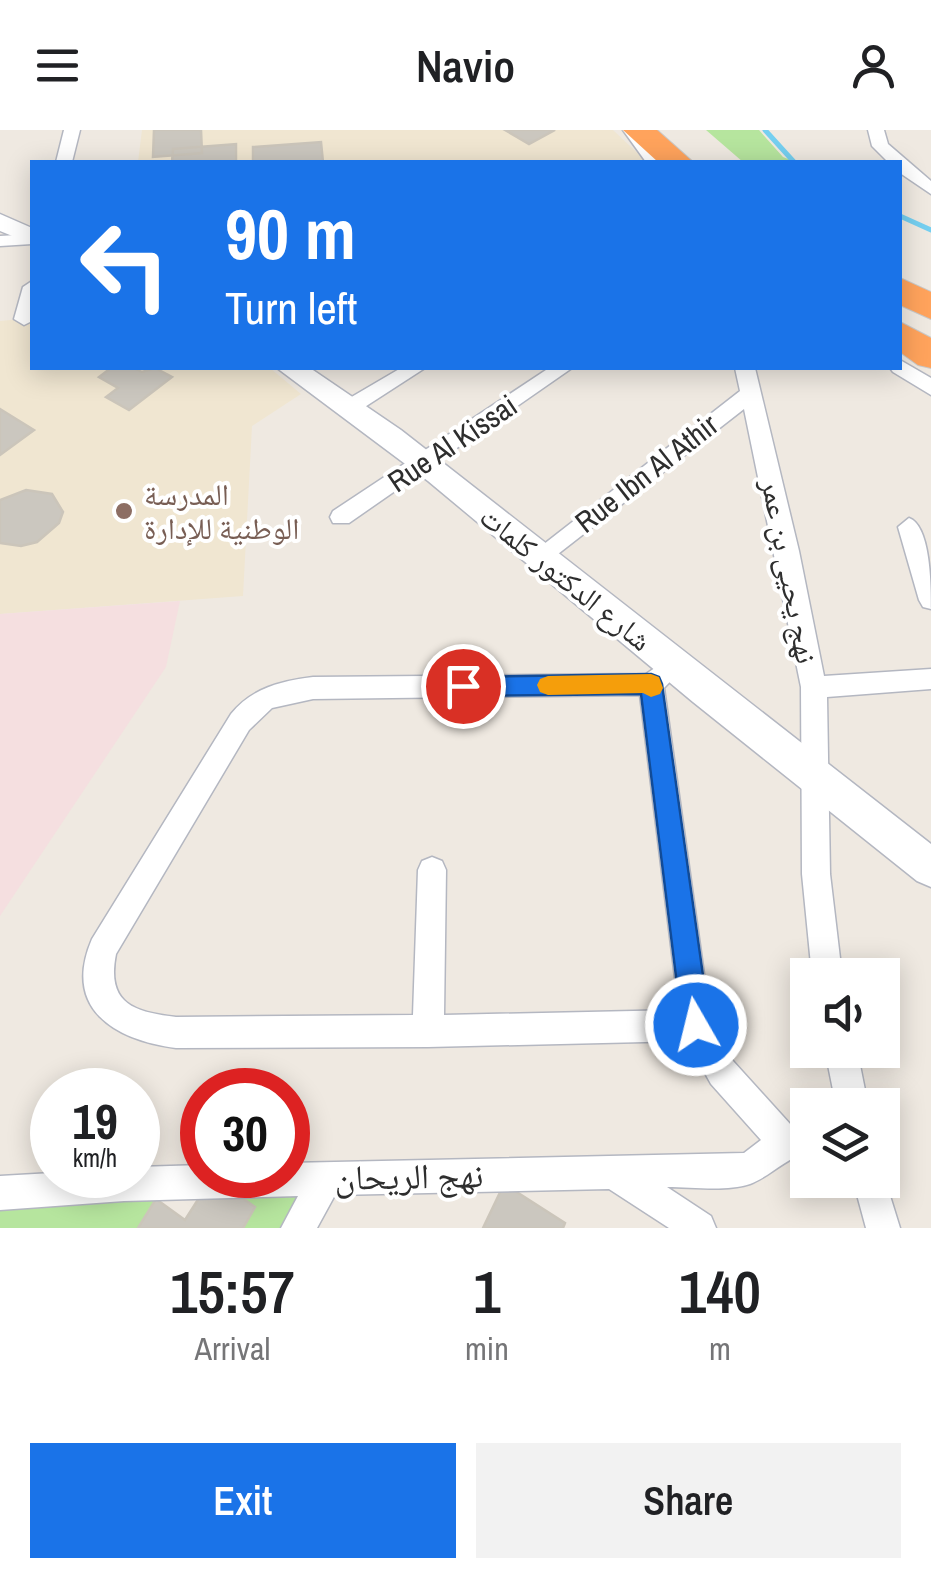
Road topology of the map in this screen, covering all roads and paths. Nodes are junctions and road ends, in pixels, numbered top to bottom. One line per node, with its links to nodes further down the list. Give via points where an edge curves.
1 (72, 130): 5 (street)
2 (635, 130): 4 (highway)
3 (876, 130): 6 (street)
4 (683, 156)
5 (64, 160)
6 (894, 160)
7 (902, 167): 8 (street)
8 (931, 188)
9 (0, 221): 10 (street)
10 (30, 237)
11 (30, 238): 12 (street)
12 (0, 240)
13 (902, 290): 16 (highway)
14 (30, 296): 17 (street)
15 (902, 301): 18 (highway)
16 (931, 308)
17 (24, 319)
18 (931, 320)
19 (902, 321): 21 (highway)
20 (902, 335): 22 (highway)
21 (931, 341)
22 (931, 356)
23 (902, 367): 28 (street)
24 (294, 370): 30 (street, شارع الدكتور كلمات)
25 (411, 370): 30 (street)
26 (559, 370): 31 (street, Rue Al Kissai)
27 (746, 370): 29 (street, نهج يحيى بن عمر)
28 (931, 388)
29 (752, 393): 34 (street, Rue Ibn Al Athir); 38 (street, نهج يحيى بن عمر)
30 (350, 407): 31 (street, شارع الدكتور كلمات)
31 (423, 463): 32 (street, Rue Al Kissai); 34 (street, شارع الدكتور كلمات)
32 (342, 517)
33 (909, 527): 35 (street)
34 (541, 555): 36 (street, شارع الدكتور كلمات)
35 (931, 600)
36 (662, 675): 39 (street, شارع الدكتور كلمات); 43 (street); 44 (street, via 313,688 261,700 240,722 102,949 98,966 107,1006 138,1026 163,1031)
37 (931, 679): 38 (street)
38 (814, 688): 39 (street, نهج يحيى بن عمر)
39 (816, 778): 40 (street, شارع الدكتور كلمات); 42 (street, نهج يحيى بن عمر)
40 (931, 868)
41 (432, 870): 44 (street)
42 (825, 958)
43 (696, 1025): 44 (street); 45 (street, via 722,1076)
44 (428, 1032)
45 (790, 1135)
46 (790, 1142): 47 (street, نهج الريحان, via 745,1170)
47 (613, 1172): 48 (street, نهج الريحان); 52 (street)
48 (327, 1178): 49 (street, نهج الريحان); 51 (street)
49 (0, 1193)
50 (875, 1198): 53 (street)
51 (298, 1228)
52 (699, 1228)
53 (883, 1228)

